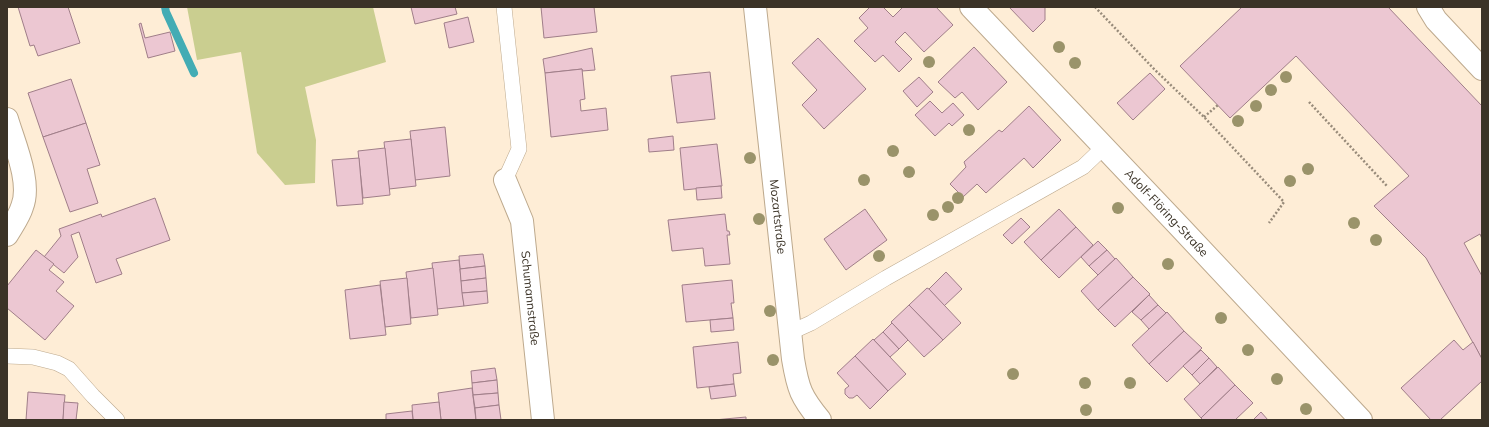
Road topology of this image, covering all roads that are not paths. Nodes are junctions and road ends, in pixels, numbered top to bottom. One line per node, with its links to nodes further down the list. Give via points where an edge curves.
1 (504, 7): 8 (lane, via 519,149)
2 (755, 7): 10 (street, Mozartstraße)
3 (971, 7): 7 (street, Adolf-Flöring-Straße)
4 (1428, 7): 5 (street, via 1436,20)
5 (1482, 69)
6 (7, 119): 9 (street, via 25,188 23,207)
7 (1104, 147): 10 (lane, via 1083,167 811,323); 15 (street, Adolf-Flöring-Straße)
8 (505, 180): 13 (street, Schumannstraße, via 522,221)
9 (7, 235)
10 (789, 333): 14 (street, Mozartstraße, via 797,383 802,396)
11 (7, 356): 12 (lane, via 57,363 69,369)
12 (117, 420)
13 (543, 420)
14 (820, 420)
15 (1361, 420)

